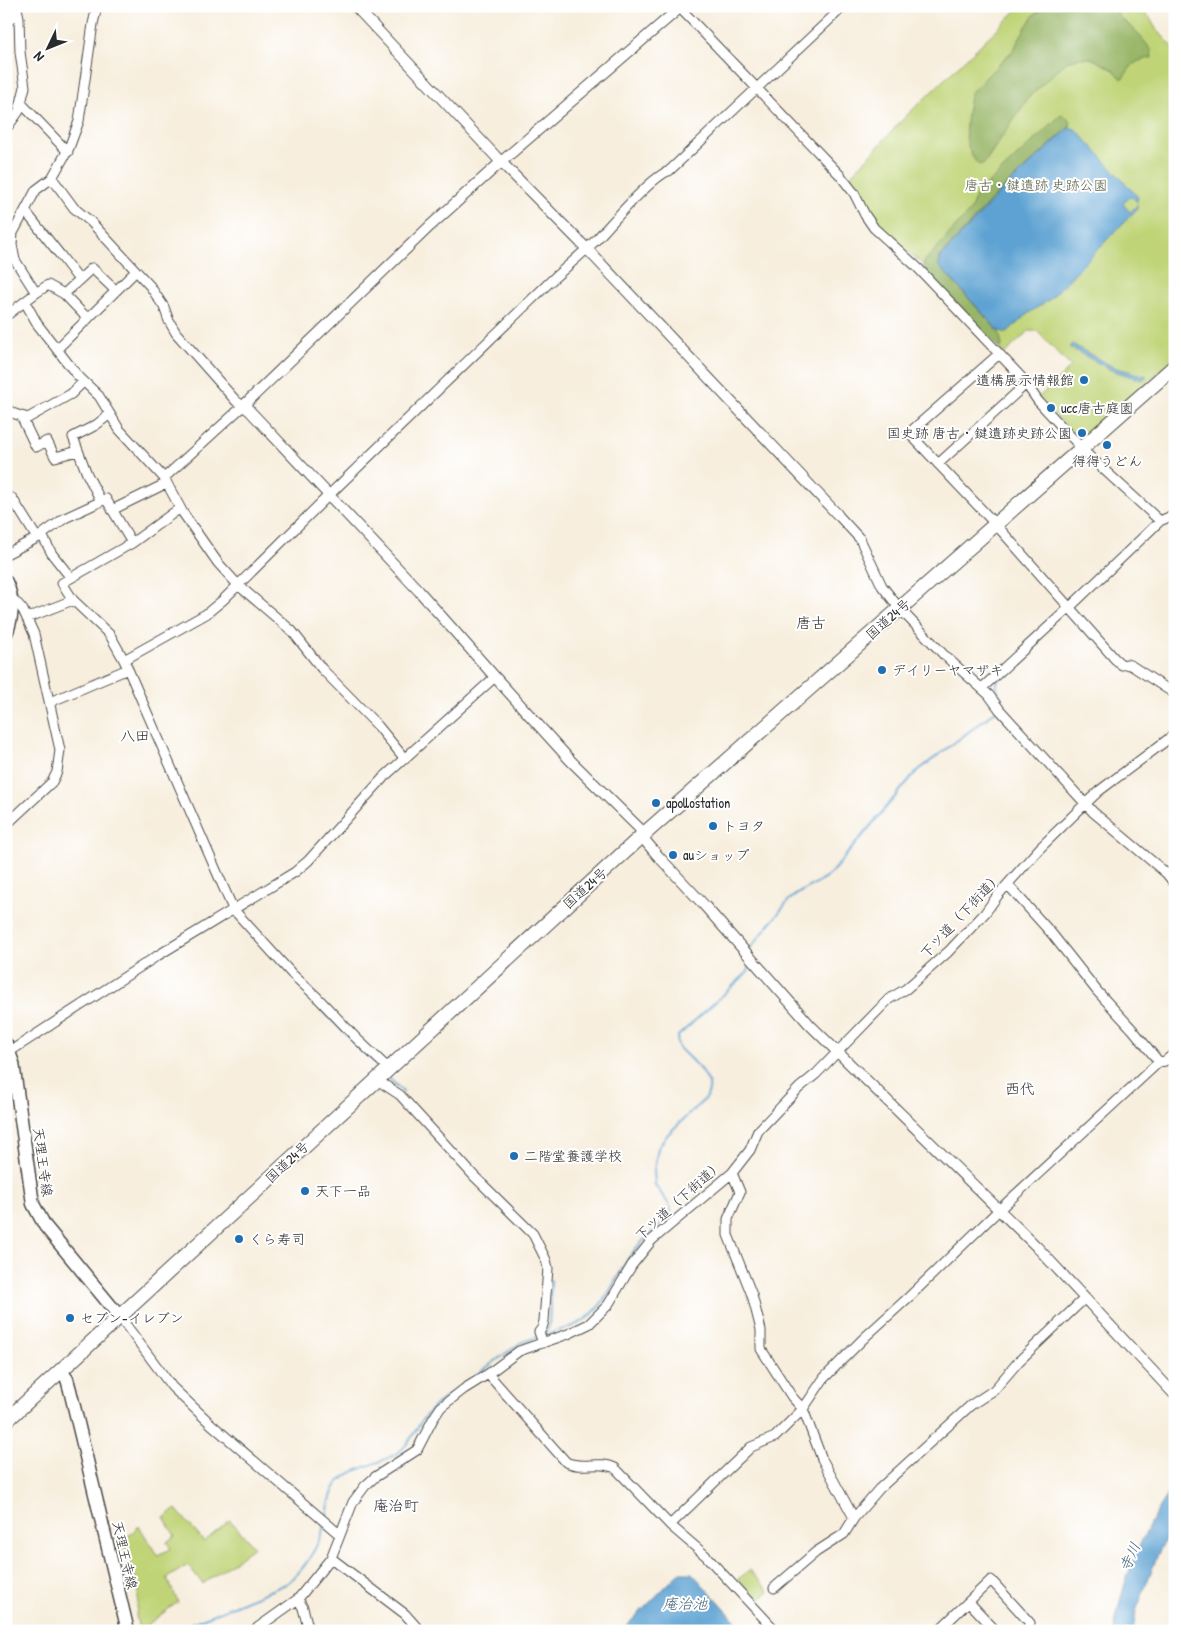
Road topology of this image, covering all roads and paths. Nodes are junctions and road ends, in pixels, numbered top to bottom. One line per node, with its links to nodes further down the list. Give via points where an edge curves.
1 (97, 6): 10 (street, via 79,121)
2 (355, 6): 11 (street)
3 (844, 6): 7 (street)
4 (17, 7): 6 (street); 8 (street, via 25,87)
5 (680, 7): 7 (street); 11 (street)
6 (6, 25)
7 (756, 89): 14 (street, via 641,193); 24 (street, via 839,174 874,228 906,255)
8 (21, 103): 9 (street); 10 (street)
9 (6, 129)
10 (68, 152): 12 (street)
11 (501, 162): 14 (street); 28 (street)
12 (52, 178): 13 (street, via 36,190); 15 (street, via 66,199)
13 (26, 212): 16 (street); 18 (street, via 13,233 13,254)
14 (587, 249): 36 (street); 42 (street)
15 (136, 271): 17 (street); 28 (street, via 157,295 176,334)
16 (79, 280): 17 (street, via 92,268); 19 (street)
17 (116, 291): 22 (street)
18 (36, 293): 19 (street, via 48,285); 20 (street)
19 (64, 294): 22 (street)
20 (25, 302): 21 (street); 23 (street)
21 (6, 316)
22 (88, 318): 23 (street)
23 (57, 349): 26 (street)
24 (999, 354): 27 (street); 34 (street, via 909,432)
25 (1175, 366): 32 (highway, 国道24号)
26 (83, 382): 30 (street, via 99,396); 31 (street, via 62,399 28,418)
27 (1026, 384): 32 (street); 34 (street)
28 (243, 406): 35 (street); 36 (street)
29 (6, 409): 31 (street)
30 (110, 414): 33 (street, via 73,437); 35 (street, via 124,435)
31 (21, 416): 33 (street, via 36,447 47,441 55,457)
32 (1082, 449): 43 (street); 44 (highway, 国道24号)
33 (78, 451): 38 (street)
34 (938, 464): 44 (street)
35 (166, 481): 39 (street); 40 (street)
36 (329, 495): 50 (street); 58 (street)
37 (6, 501): 45 (street, via 12,498)
38 (101, 501): 40 (street, via 106,499); 45 (street, via 65,518)
39 (180, 508): 46 (street); 50 (street, via 218,563)
40 (112, 510): 46 (street)
41 (1175, 512): 43 (street)
42 (837, 514): 53 (street, via 860,539 882,586)
43 (1160, 521): 54 (street)
44 (995, 524): 53 (highway, 国道24号); 54 (street)
45 (39, 536): 47 (street); 48 (street)
46 (132, 542): 48 (street)
47 (6, 554)
48 (71, 578): 52 (street, via 62,583)
49 (6, 582): 51 (main road)
50 (238, 585): 57 (street, via 215,608); 63 (street, via 292,631 322,669)
51 (12, 600): 55 (street); 56 (main road)
52 (73, 600): 55 (street); 57 (street, via 110,635)
53 (900, 609): 59 (street, via 944,656); 66 (highway, 国道24号)
54 (1071, 610): 59 (street); 60 (street, via 1122,665 1132,666)
55 (27, 618): 61 (street, via 34,634)
56 (6, 634)
57 (126, 664): 61 (street); 69 (street)
58 (495, 677): 63 (street); 66 (street)
59 (982, 688): 64 (street)
60 (1175, 694)
61 (50, 702): 65 (street, via 60,750 57,772 45,790)
62 (1175, 734): 64 (street, 下ツ道（下街道）)
63 (405, 758): 69 (street, via 302,867)
64 (1085, 804): 67 (street); 68 (street, 下ツ道（下街道）)
65 (6, 825)
66 (644, 835): 71 (street, via 659,857); 74 (highway, 国道24号)
67 (1175, 884)
68 (1008, 885): 71 (street, 下ツ道（下街道）, via 948,952 906,990 889,999); 73 (street)
69 (233, 909): 70 (street); 74 (street, via 292,974)
70 (8, 1052): 79 (main road, 天理王寺線, via 13,1063 33,1204 45,1226)
71 (837, 1052): 76 (street, 下ツ道（下街道）, via 758,1131 750,1150); 77 (street)
72 (1175, 1053): 73 (street)
73 (1159, 1062): 77 (street)
74 (388, 1069): 75 (highway, 国道24号)
75 (377, 1080): 79 (highway, 国道24号); 80 (street, via 400,1096 533,1234 546,1260 548,1276 544,1321 539,1332)
76 (732, 1173): 80 (street, 下ツ道（下街道）, via 652,1240 632,1265 608,1305 589,1324); 84 (street, via 740,1192 728,1219 728,1235 752,1295 761,1330 761,1349)
77 (1000, 1209): 78 (street); 84 (street, via 824,1378)
78 (1084, 1299): 83 (street); 86 (street, via 994,1390 972,1405 879,1488)
79 (120, 1317): 81 (highway, 国道24号); 88 (street, via 172,1387)
80 (543, 1343): 82 (street, 下ツ道（下街道）, via 520,1351)
81 (61, 1371): 85 (highway, 国道24号); 94 (main road, 天理王寺線, via 70,1390)
82 (488, 1374): 87 (street, via 566,1462 578,1466 601,1464 615,1468); 88 (street, 下ツ道（下街道）, via 441,1408 417,1450 365,1486 353,1502)
83 (1175, 1395)
84 (802, 1409): 86 (street, via 822,1459); 87 (street, via 775,1437 751,1446)
85 (6, 1421)
86 (854, 1518): 90 (street, via 844,1534 816,1552)
87 (670, 1525): 98 (street, via 705,1556)
88 (339, 1534): 89 (street, 下ツ道（下街道）)
89 (331, 1558): 91 (street, 下ツ道（下街道）); 97 (street, via 405,1614)
90 (774, 1588)
91 (298, 1599): 95 (street, 下ツ道（下街道）); 96 (street)
92 (968, 1602): 93 (street); 99 (street); 100 (street, via 991,1580 1030,1623)
93 (943, 1629)
94 (128, 1631)
95 (253, 1631)
96 (309, 1631)
97 (420, 1631)
98 (776, 1631)
99 (996, 1631)
100 (1026, 1631)

